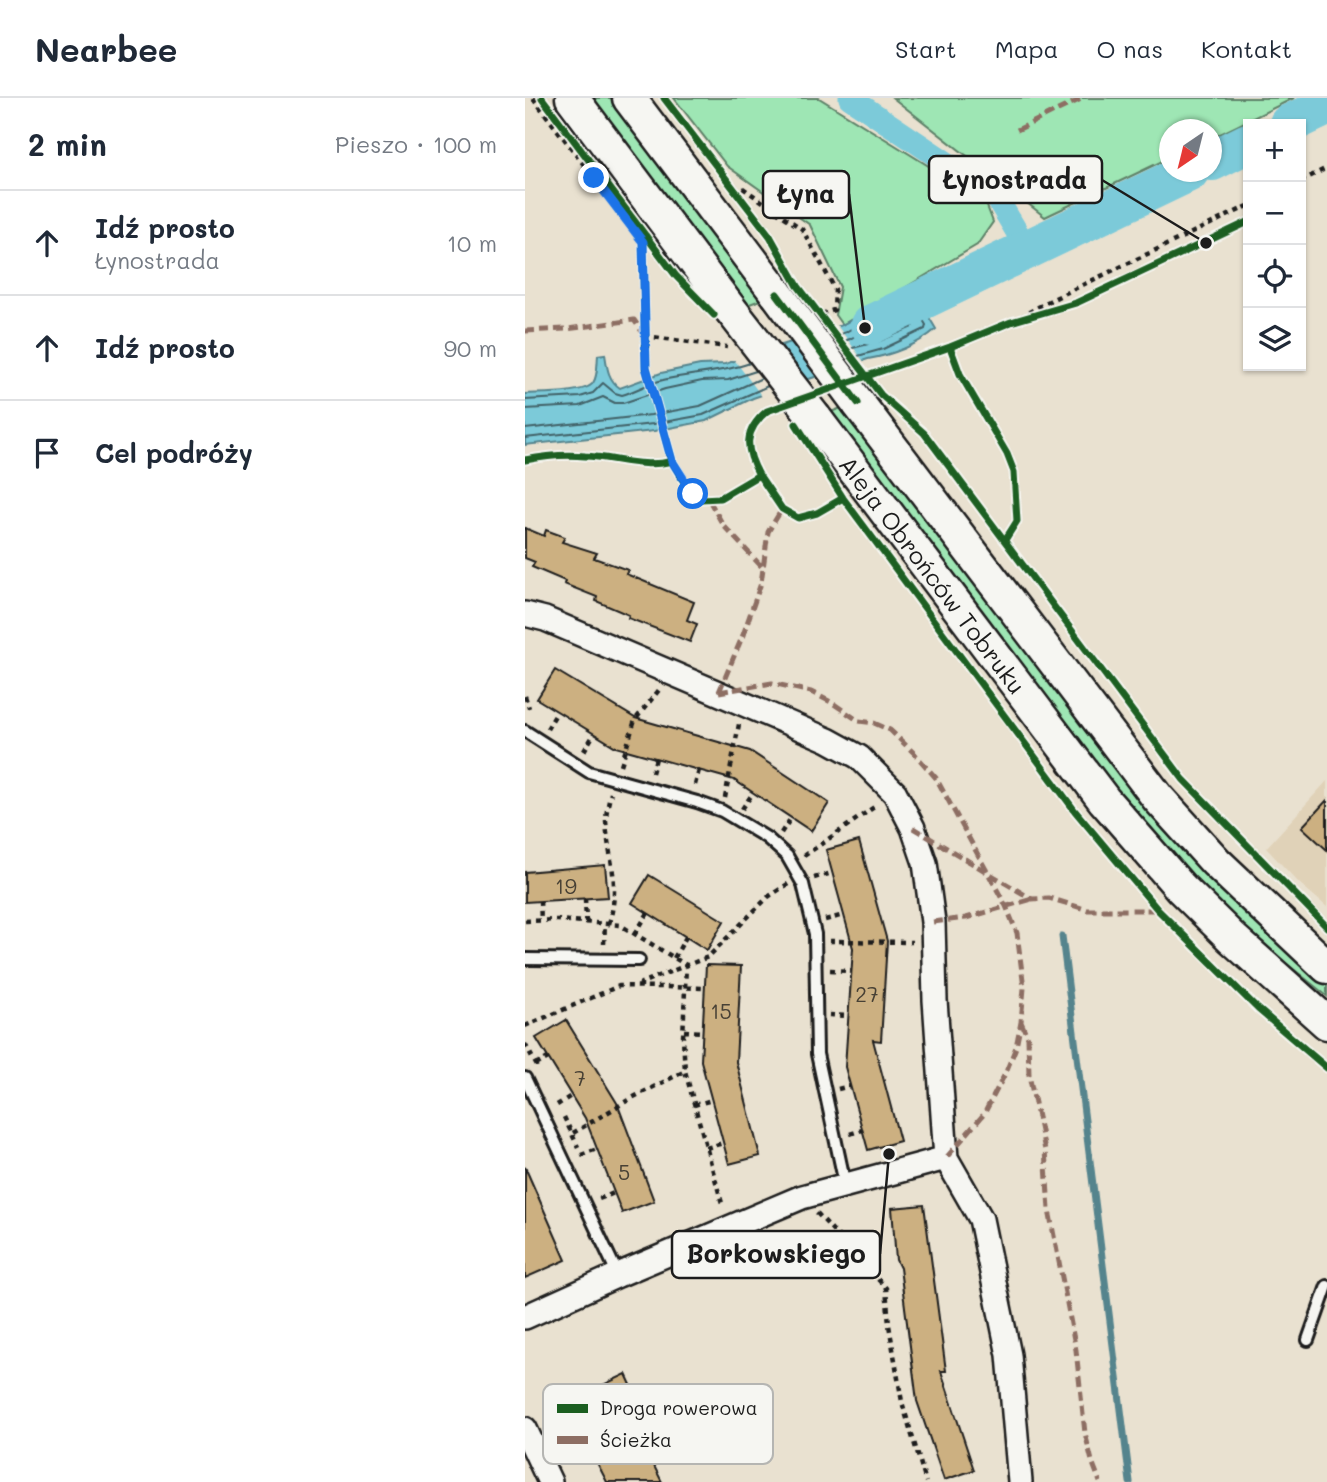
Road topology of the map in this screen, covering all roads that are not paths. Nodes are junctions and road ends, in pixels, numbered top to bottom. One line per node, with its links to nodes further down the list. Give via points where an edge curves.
1 (572, 98): 8 (main road, Aleja Obrońców Tobruku, bridge, via 1104,800 1198,905)
2 (629, 98): 7 (main road, Aleja Obrońców Tobruku, bridge, via 1158,798 1216,862)
3 (525, 614): 10 (street, via 828,740 859,757 895,793 925,863 930,898)
4 (525, 731): 11 (lane, via 589,772 722,811 787,856 803,884 815,934 817,1054)
5 (525, 959): 6 (lane)
6 (639, 960)
7 (1327, 967)
8 (1327, 1023)
9 (525, 1078): 12 (lane)
10 (946, 1158): 11 (street); 18 (street, via 981,1219 1009,1355)
11 (845, 1184): 12 (street, via 802,1197)
12 (618, 1275): 14 (street)
13 (1327, 1286): 15 (lane)
14 (525, 1317)
15 (1308, 1340)
16 (525, 1429): 17 (street)
17 (550, 1482)
18 (1020, 1482)

